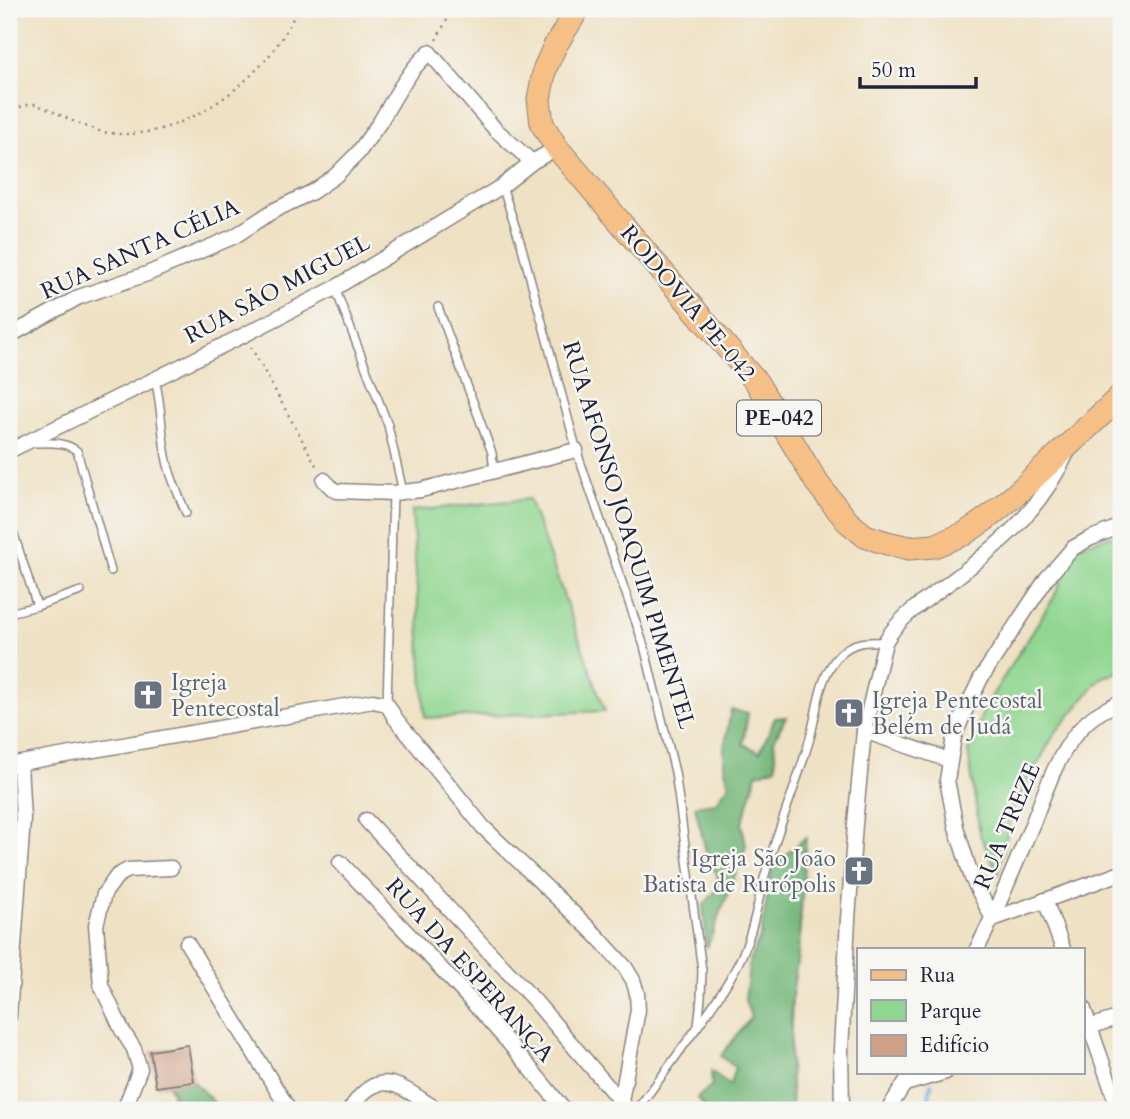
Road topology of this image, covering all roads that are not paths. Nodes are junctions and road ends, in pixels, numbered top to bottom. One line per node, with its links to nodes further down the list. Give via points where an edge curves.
1 (578, 9): 2 (main road, RODOVIA PE-042 / PE-042, via 545,68 539,99 542,124)
2 (557, 148): 3 (street, RUA SÃO MIGUEL); 10 (main road, RODOVIA PE-042 / PE-042, via 757,383 817,483 865,536 909,548 964,534)
3 (532, 162): 4 (street, RUA SÃO MIGUEL); 7 (street, RUA SANTA CÉLIA, via 495,129 429,52 358,153 312,192 235,236 79,297)
4 (502, 186): 5 (street, RUA SÃO MIGUEL); 12 (lane, RUA AFONSO JOAQUIM PIMENTEL)
5 (335, 288): 8 (street, RUA SÃO MIGUEL); 16 (lane, via 388,425)
6 (439, 307): 14 (lane, via 492,453)
7 (9, 336)
8 (155, 379): 11 (street, RUA SÃO MIGUEL); 17 (lane, via 167,461)
9 (1121, 396): 10 (main road, RODOVIA PE-042 / PE-042)
10 (1072, 442): 24 (street, via 1056,476 1017,527 908,615)
11 (29, 443): 13 (street, RUA SÃO MIGUEL); 20 (lane, via 66,444 78,451)
12 (576, 450): 14 (street); 41 (lane, RUA AFONSO JOAQUIM PIMENTEL, via 644,646 675,772 702,970)
13 (9, 452)
14 (494, 471): 16 (street)
15 (324, 480): 16 (street, via 338,491)
16 (398, 493): 26 (lane)
17 (186, 513)
18 (9, 519): 22 (lane)
19 (1121, 527): 28 (street, via 1073,548 1047,578 981,678 954,737)
20 (111, 571)
21 (81, 591): 22 (lane)
22 (37, 606): 23 (lane)
23 (9, 612)
24 (885, 642): 27 (street); 41 (lane, via 848,647 825,678 748,941)
25 (1121, 702): 35 (street, RUA TREZE, via 1088,720 1062,756)
26 (387, 705): 29 (street, via 373,701); 45 (street, via 483,828 596,935 633,980 638,1010)
27 (864, 731): 28 (street); 52 (street, via 848,919)
28 (949, 760): 35 (street, via 947,780 959,837 972,878)
29 (14, 765): 39 (street, via 23,819)
30 (366, 820): 45 (street, via 534,1000)
31 (340, 862): 50 (street, RUA DA ESPERANÇA)
32 (171, 868): 46 (street, via 128,870 117,876 104,894 96,925 101,985 140,1069)
33 (1121, 873): 34 (street)
34 (1045, 900): 35 (street); 38 (street)
35 (993, 919): 37 (street, RUA TREZE)
36 (187, 943): 47 (street)
37 (978, 948)
38 (1063, 948)
39 (9, 1016)
40 (1121, 1017): 42 (street)
41 (698, 1026): 51 (lane)
42 (1086, 1028): 54 (street)
43 (934, 1074): 44 (street)
44 (909, 1078): 53 (street)
45 (624, 1105)
46 (124, 1110)
47 (289, 1110)
48 (349, 1110): 49 (street, via 365,1090 385,1083 398,1085)
49 (438, 1110)
50 (564, 1110)
51 (636, 1110)
52 (842, 1110)
53 (888, 1110)
54 (1119, 1110)

